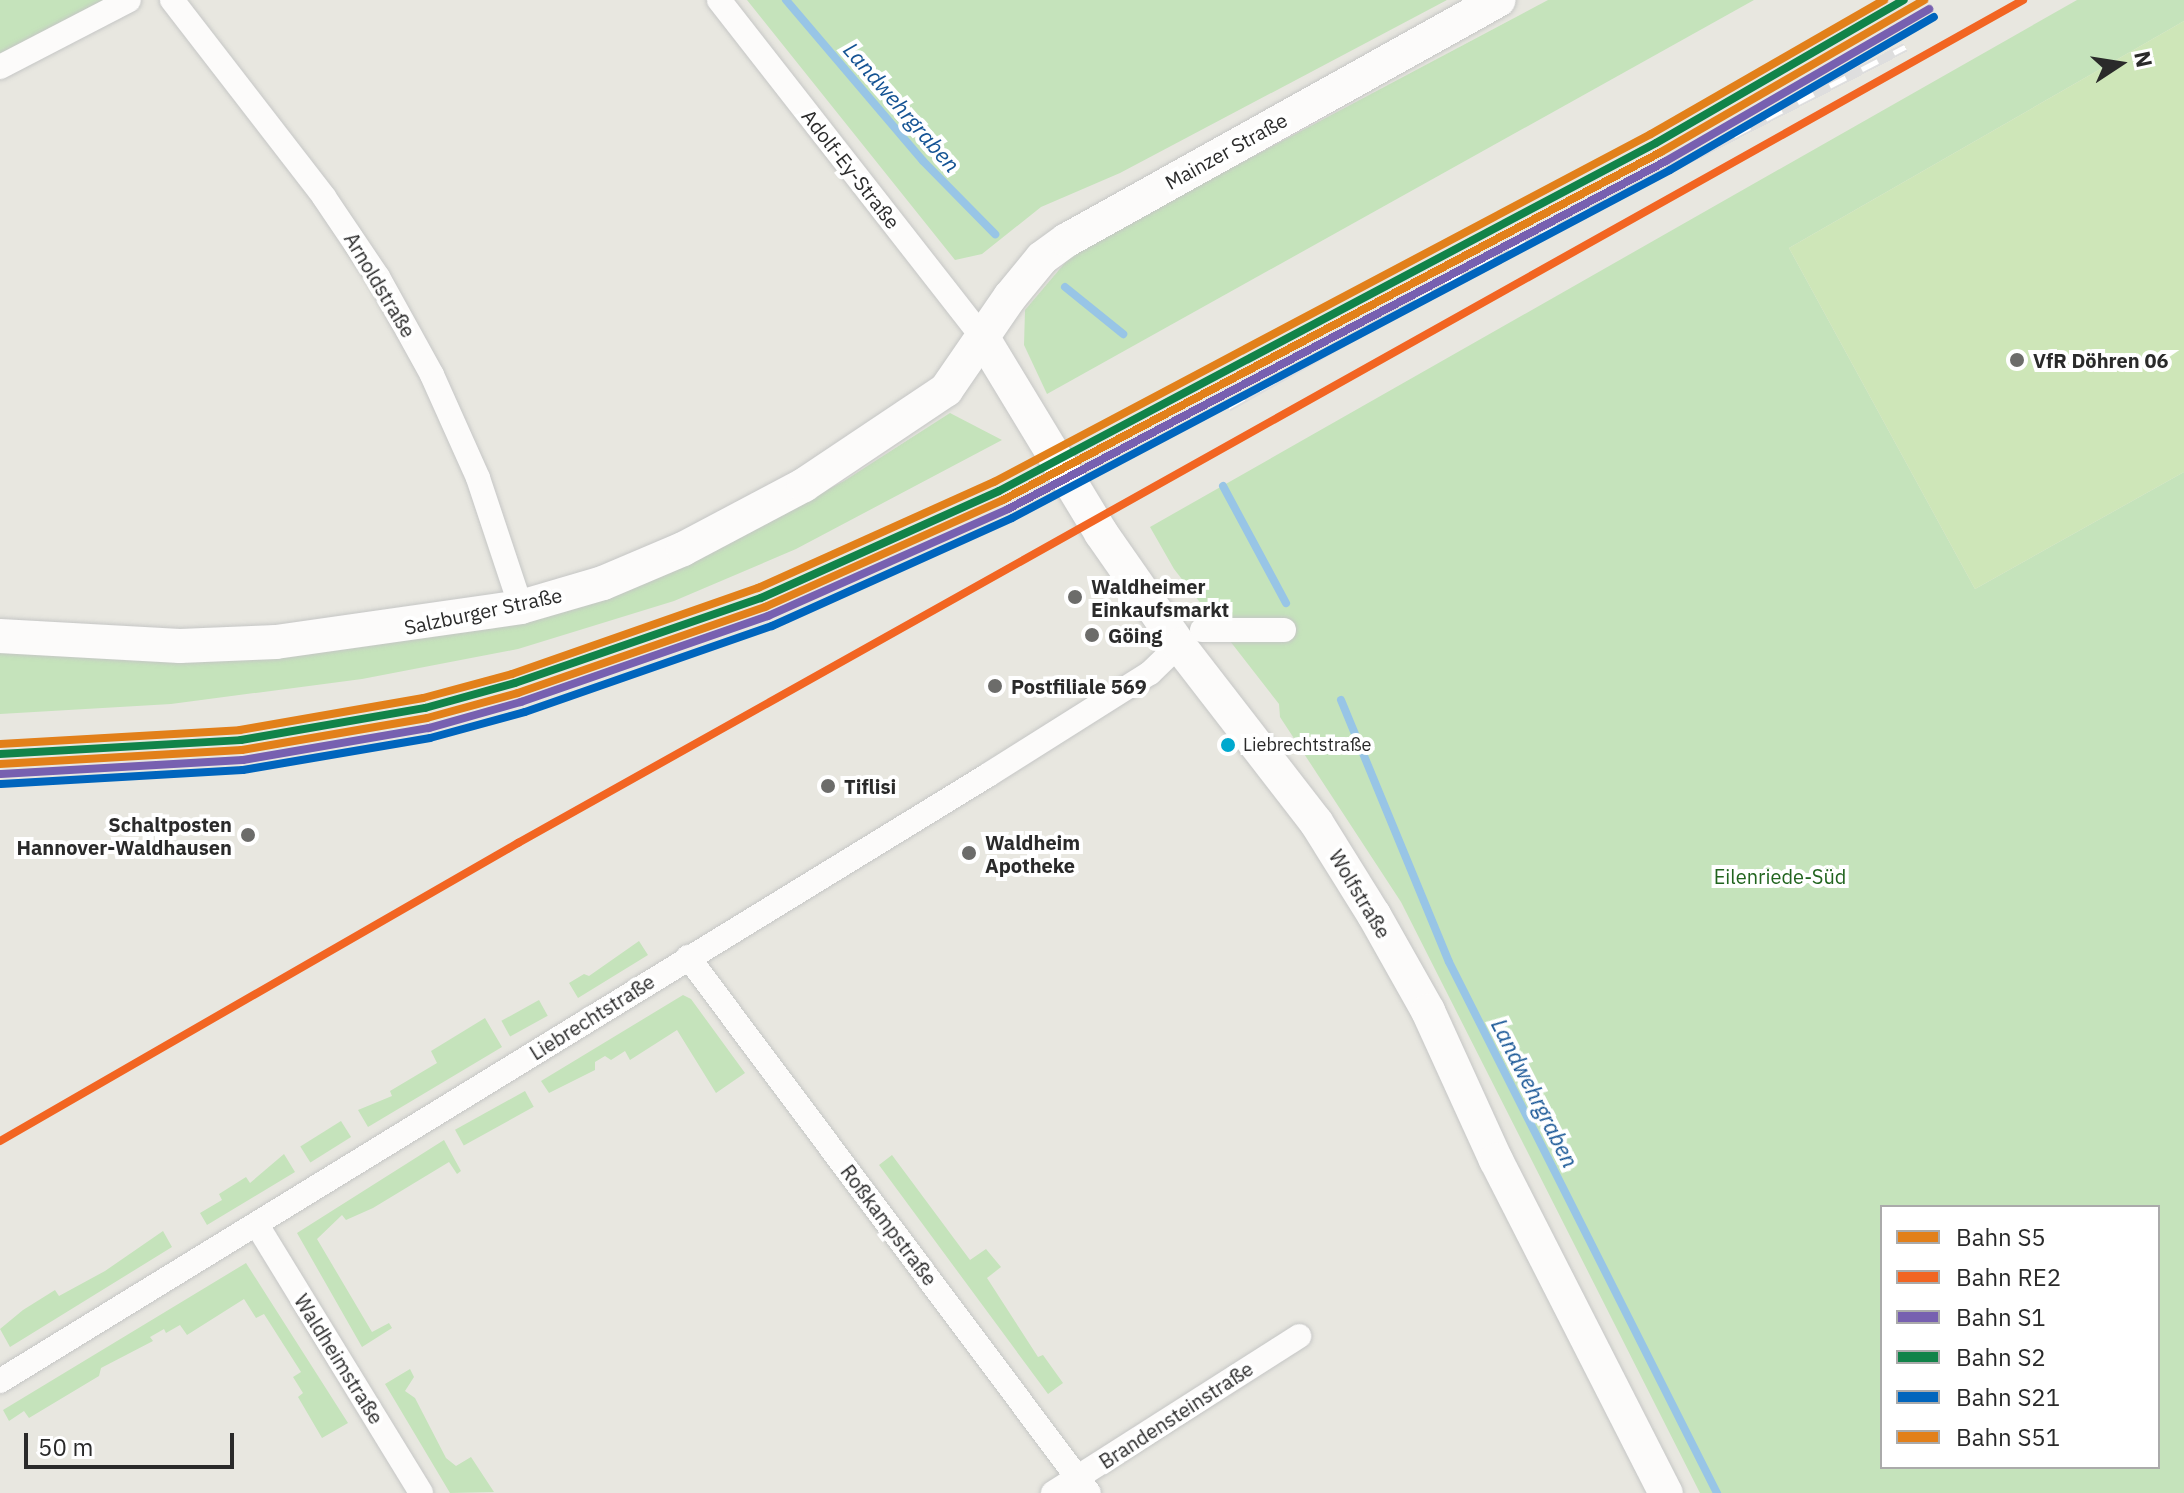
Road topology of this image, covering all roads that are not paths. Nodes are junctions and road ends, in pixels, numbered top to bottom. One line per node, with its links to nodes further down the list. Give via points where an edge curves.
1 (129, 0): 5 (street)
2 (172, 0): 7 (street, Arnoldstraße, via 324,197 378,277 432,375 472,465)
3 (719, 0): 6 (street, Adolf-Ey-Straße)
4 (1499, 0): 6 (street, Mainzer Straße, via 1110,215 1036,265)
5 (0, 67)
6 (983, 338): 7 (street, Salzburger Straße, via 946,390 804,485 643,566); 10 (street, Wolfstraße, via 1101,533)
7 (521, 607): 9 (street, Salzburger Straße, via 276,642 151,645)
8 (1284, 630): 10 (street)
9 (0, 636)
10 (1190, 638): 11 (street, Liebrechtstraße, via 1150,673); 18 (street, Wolfstraße, via 1316,822 1428,1011 1496,1160)
11 (688, 957): 12 (street, Liebrechtstraße); 15 (street, Roßkampstraße)
12 (257, 1225): 14 (street, Liebrechtstraße); 16 (street, Waldheimstraße)
13 (1299, 1336): 15 (street, Brandensteinstraße)
14 (0, 1381)
15 (1084, 1484): 17 (street, Brandensteinstraße)
16 (421, 1493)
17 (1053, 1493)
18 (1666, 1493)

